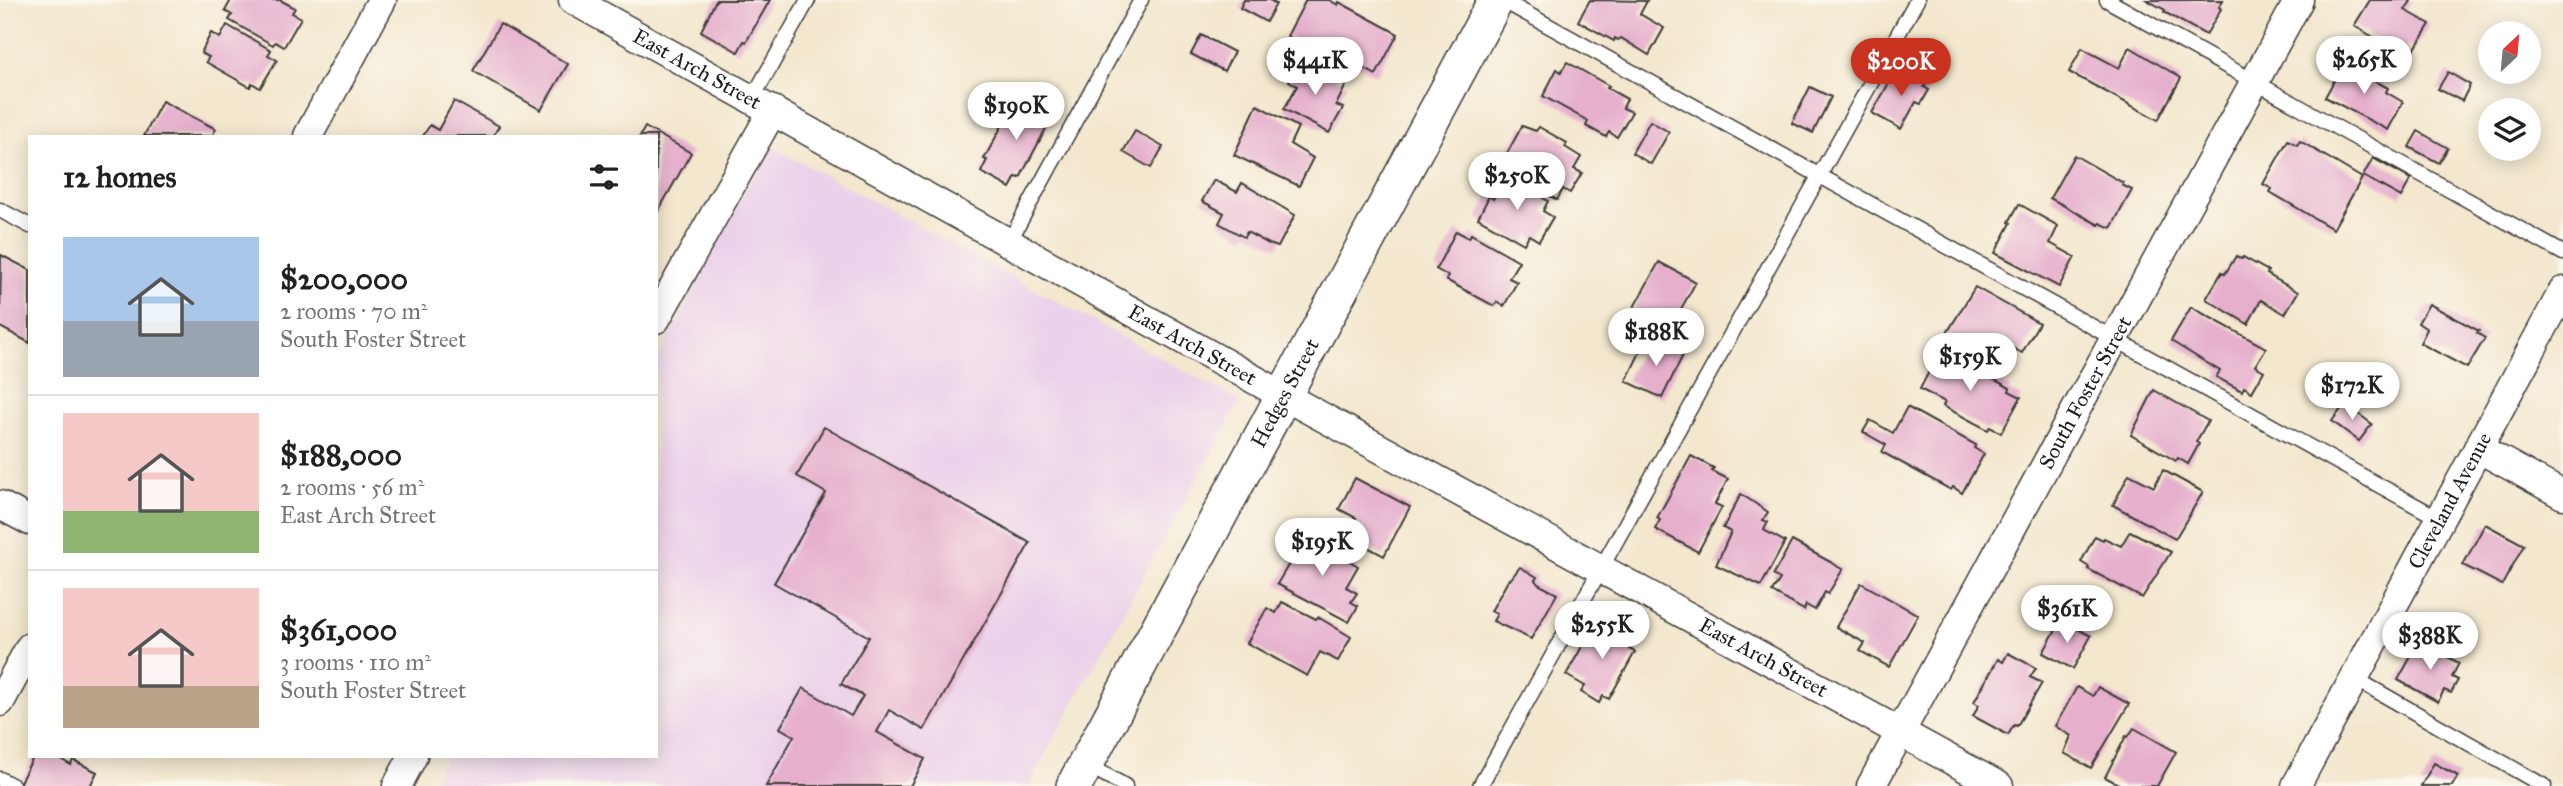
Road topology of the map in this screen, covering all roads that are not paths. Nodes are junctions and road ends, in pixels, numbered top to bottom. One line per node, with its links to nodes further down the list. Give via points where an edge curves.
1 (382, 0): 12 (street)
2 (573, 0): 11 (street, East Arch Street)
3 (808, 0): 11 (lane)
4 (1141, 0): 16 (lane)
5 (1496, 0): 21 (street, Hedges Street)
6 (1502, 0): 13 (lane)
7 (1917, 0): 13 (lane)
8 (2107, 0): 10 (lane)
9 (2299, 0): 10 (street, South Foster Street)
10 (2255, 81): 17 (lane); 20 (street, South Foster Street)
11 (762, 105): 16 (street, East Arch Street); 19 (street)
12 (309, 135)
13 (1817, 175): 20 (lane); 27 (lane)
14 (0, 210): 15 (lane)
15 (28, 225)
16 (1009, 242): 21 (street, East Arch Street)
17 (2563, 253)
18 (2563, 291): 22 (street, Cleveland Avenue)
19 (658, 315)
20 (2115, 338): 25 (lane); 31 (street, South Foster Street)
21 (1284, 396): 27 (street, East Arch Street); 33 (street, Hedges Street)
22 (2478, 448): 23 (street); 25 (street, Cleveland Avenue)
23 (2563, 495)
24 (0, 505): 26 (street)
25 (2440, 519): 29 (street, Cleveland Avenue)
26 (28, 520)
27 (1601, 569): 31 (street, East Arch Street); 38 (lane)
28 (28, 651): 30 (street)
29 (2354, 678): 41 (street, Cleveland Avenue); 42 (lane)
30 (0, 702)
31 (1900, 732): 39 (street, South Foster Street); 40 (street, East Arch Street)
32 (412, 758): 36 (street)
33 (1080, 775): 37 (lane)
34 (0, 779): 35 (lane)
35 (13, 786)
36 (397, 786)
37 (1125, 786)
38 (1480, 786)
39 (1871, 786)
40 (1998, 786)
41 (2296, 786)
42 (2544, 786)

